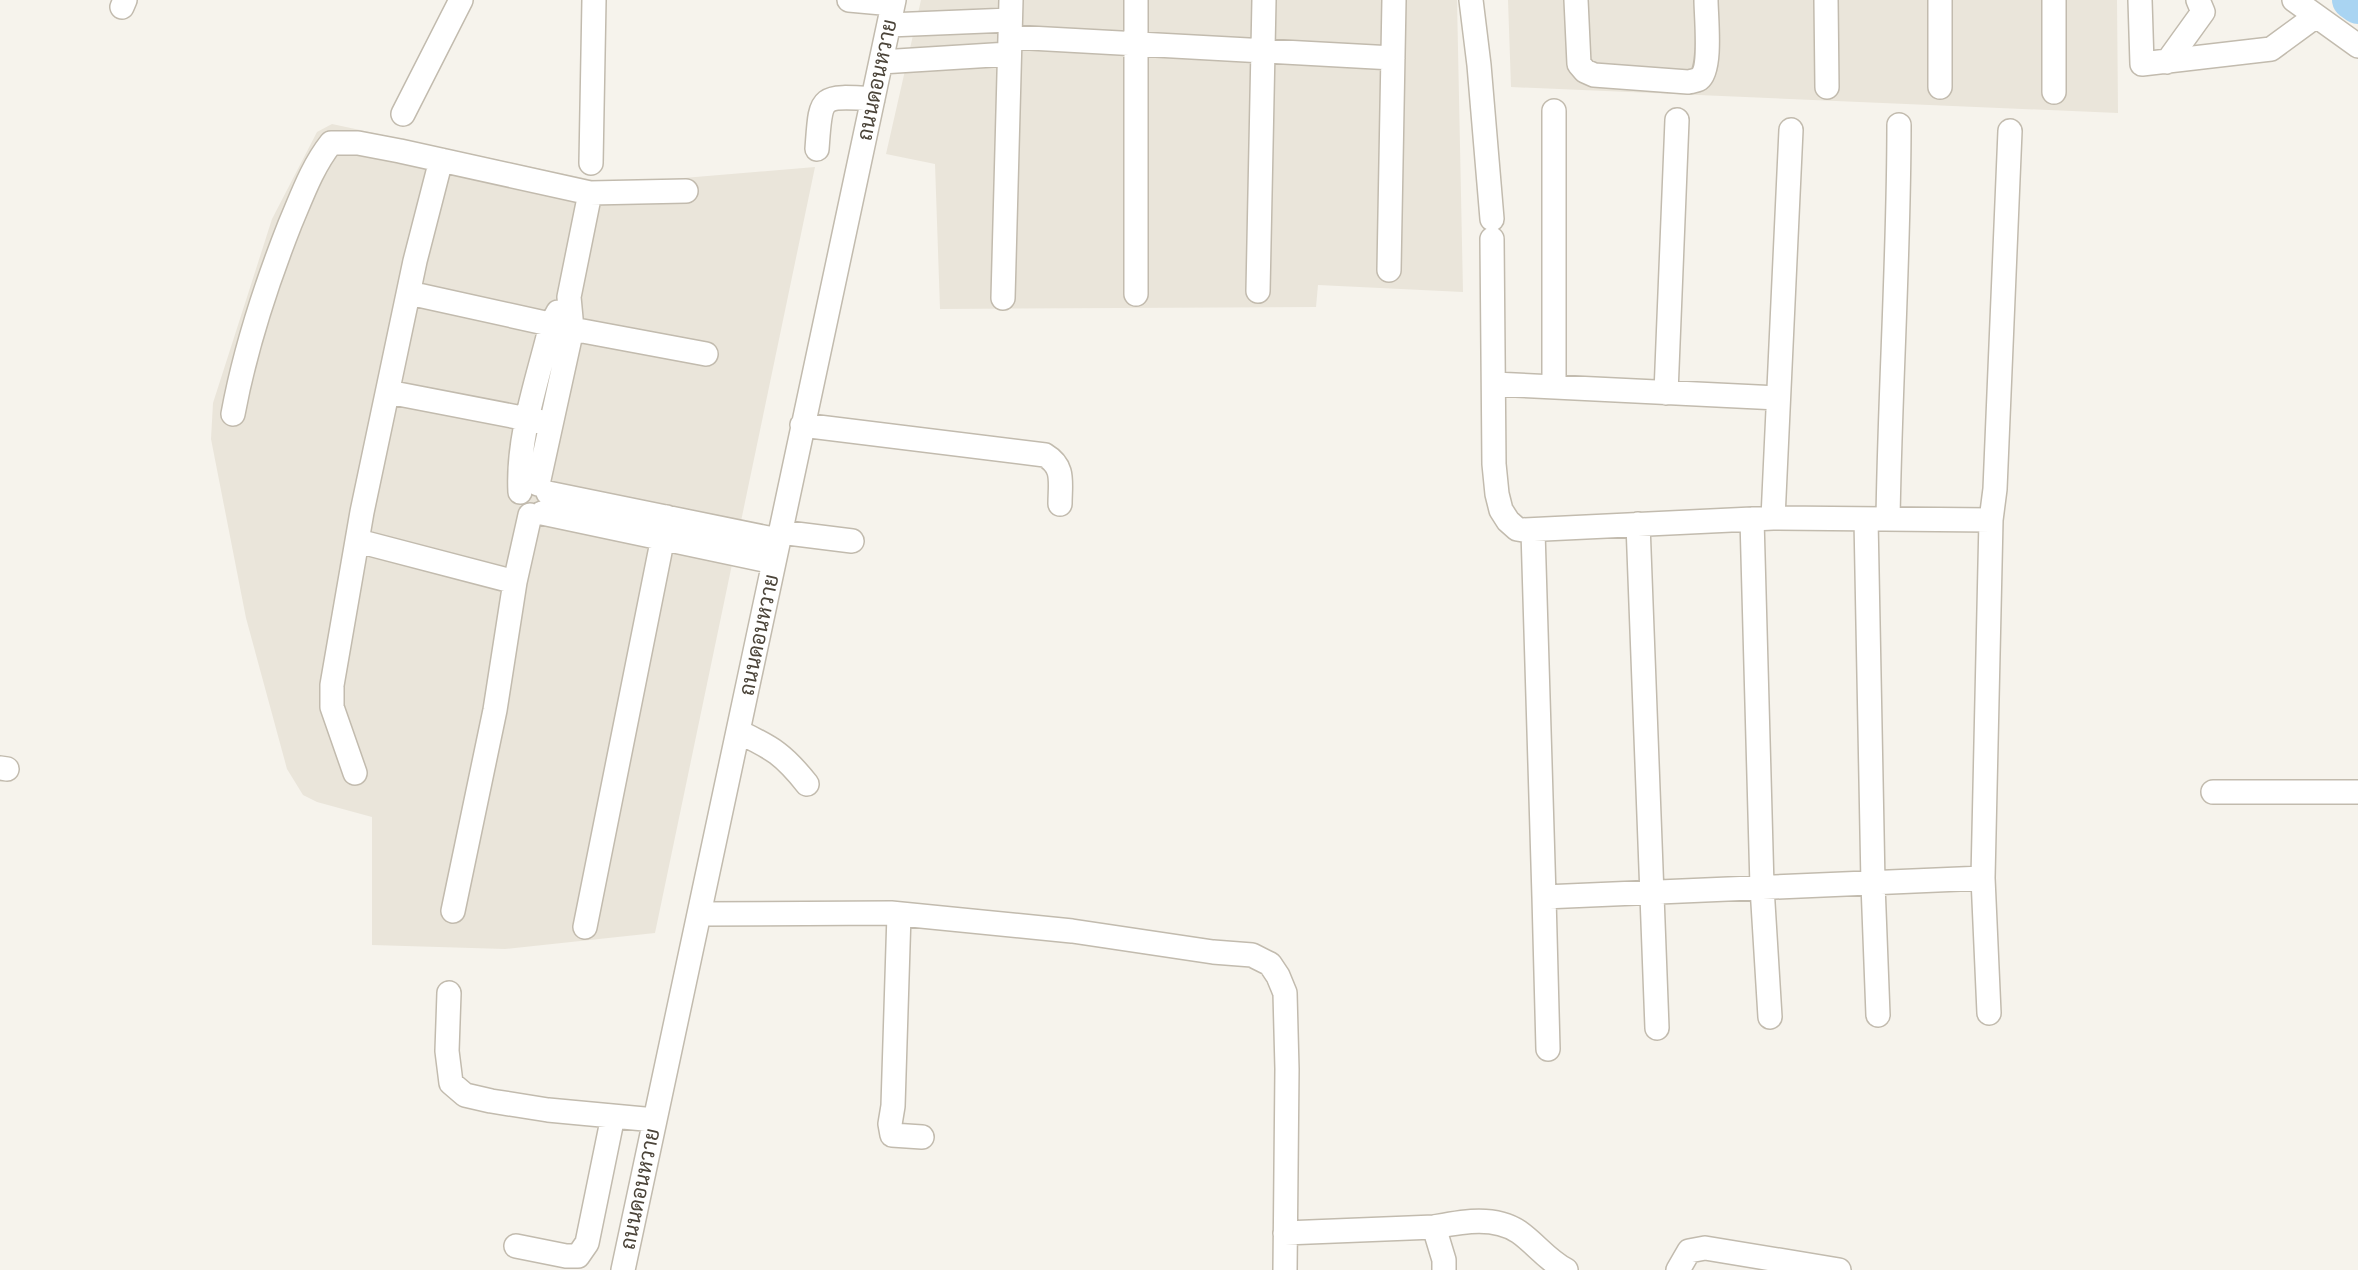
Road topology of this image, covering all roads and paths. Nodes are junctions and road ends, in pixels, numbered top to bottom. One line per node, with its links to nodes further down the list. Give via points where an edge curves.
1 (461, 0): 30 (street)
2 (594, 0): 37 (street)
3 (849, 0): 16 (street)
4 (1136, 0): 19 (street)
5 (1264, 0): 21 (street)
6 (1394, 0): 22 (street)
7 (1471, 0): 47 (street, via 1492,229)
8 (1576, 0): 9 (street, via 1579,64 1585,71 1688,82 1699,80 1707,62)
9 (1706, 0)
10 (1826, 0): 25 (street)
11 (1940, 0): 26 (street)
12 (2054, 0): 27 (street)
13 (2140, 0): 24 (street, via 2143,64)
14 (2198, 0): 24 (street, via 2203,12)
15 (2294, 0): 17 (street)
16 (892, 10): 18 (street); 23 (street, ถนนดอนหวาย)
17 (2316, 16): 20 (street); 24 (street, via 2272,50)
18 (1010, 28): 19 (street); 23 (street); 44 (street)
19 (1136, 43): 21 (street); 43 (street)
20 (2358, 46)
21 (1263, 49): 22 (street); 41 (street)
22 (1393, 58): 40 (street)
23 (881, 62): 28 (street, ถนนดอนหวาย)
24 (2167, 62)
25 (1826, 87)
26 (1940, 87)
27 (2054, 92)
28 (873, 99): 35 (street, via 835,96 825,102 819,114); 54 (street, ถนนดอนหวาย)
29 (1553, 111): 48 (street)
30 (403, 114)
31 (1677, 121): 50 (street)
32 (1899, 125): 58 (street, via 1889,409)
33 (1791, 130): 51 (street)
34 (2010, 131): 59 (street)
35 (817, 149)
36 (441, 160): 39 (street); 42 (street); 52 (street, via 358,143 331,143 307,183 273,267)
37 (591, 163)
38 (686, 191): 39 (street)
39 (590, 193): 45 (street)
40 (1390, 270)
41 (1258, 291)
42 (409, 293): 45 (street); 49 (street)
43 (1136, 295)
44 (1003, 298)
45 (562, 327): 46 (street); 53 (street)
46 (706, 354)
47 (1494, 384): 48 (street); 62 (street, via 1497,494 1508,521 1517,529)
48 (1554, 387): 50 (street)
49 (388, 392): 53 (street); 63 (street)
50 (1666, 394): 51 (street)
51 (1778, 398): 57 (street)
52 (233, 414)
53 (539, 421): 55 (street, via 519,473)
54 (802, 425): 56 (street, via 1045,455 1060,470); 65 (street, ถนนดอนหวาย)
55 (535, 499): 61 (street); 66 (street)
56 (1060, 504)
57 (1763, 519): 58 (street); 60 (street); 74 (street)
58 (1877, 519): 59 (street); 73 (street)
59 (1991, 520): 72 (street)
60 (1638, 524): 62 (street); 75 (street)
61 (665, 528): 65 (street); 80 (street)
62 (1533, 531): 76 (street)
63 (358, 541): 66 (street); 68 (street, via 332,685 332,707)
64 (852, 541): 65 (street)
65 (777, 545): 67 (street, ถนนดอนหวาย)
66 (515, 582): 77 (street, via 495,710)
67 (739, 732): 69 (street, via 773,748); 78 (street, ถนนดอนหวาย)
68 (355, 773)
69 (807, 783)
70 (2213, 792): 71 (street)
71 (2358, 792)
72 (1983, 878): 73 (street); 82 (street)
73 (1873, 884): 74 (street); 83 (street)
74 (1762, 887): 75 (street); 84 (street)
75 (1653, 893): 76 (street); 85 (street)
76 (1544, 897): 86 (street)
77 (453, 911)
78 (699, 914): 79 (street); 88 (street, ถนนดอนหวาย)
79 (899, 914): 89 (street, via 890,1124 892,1135); 91 (street, via 1252,955 1270,964 1285,993)
80 (585, 927)
81 (449, 993): 87 (street, via 451,1083 466,1095)
82 (1989, 1013)
83 (1878, 1015)
84 (1770, 1017)
85 (1657, 1028)
86 (1548, 1049)
87 (613, 1116): 88 (street); 92 (street, via 587,1243 578,1255 566,1256)
88 (655, 1120): 93 (street, ถนนดอนหวาย)
89 (922, 1137)
90 (1434, 1227): 91 (street); 95 (street); 96 (street, via 1494,1222 1518,1231)
91 (1286, 1233): 94 (street)
92 (516, 1246)
93 (623, 1270)
94 (1285, 1270)
95 (1444, 1270)
96 (1566, 1270)
97 (1678, 1270): 98 (street, via 1689,1251 1705,1248)
98 (1839, 1270)

